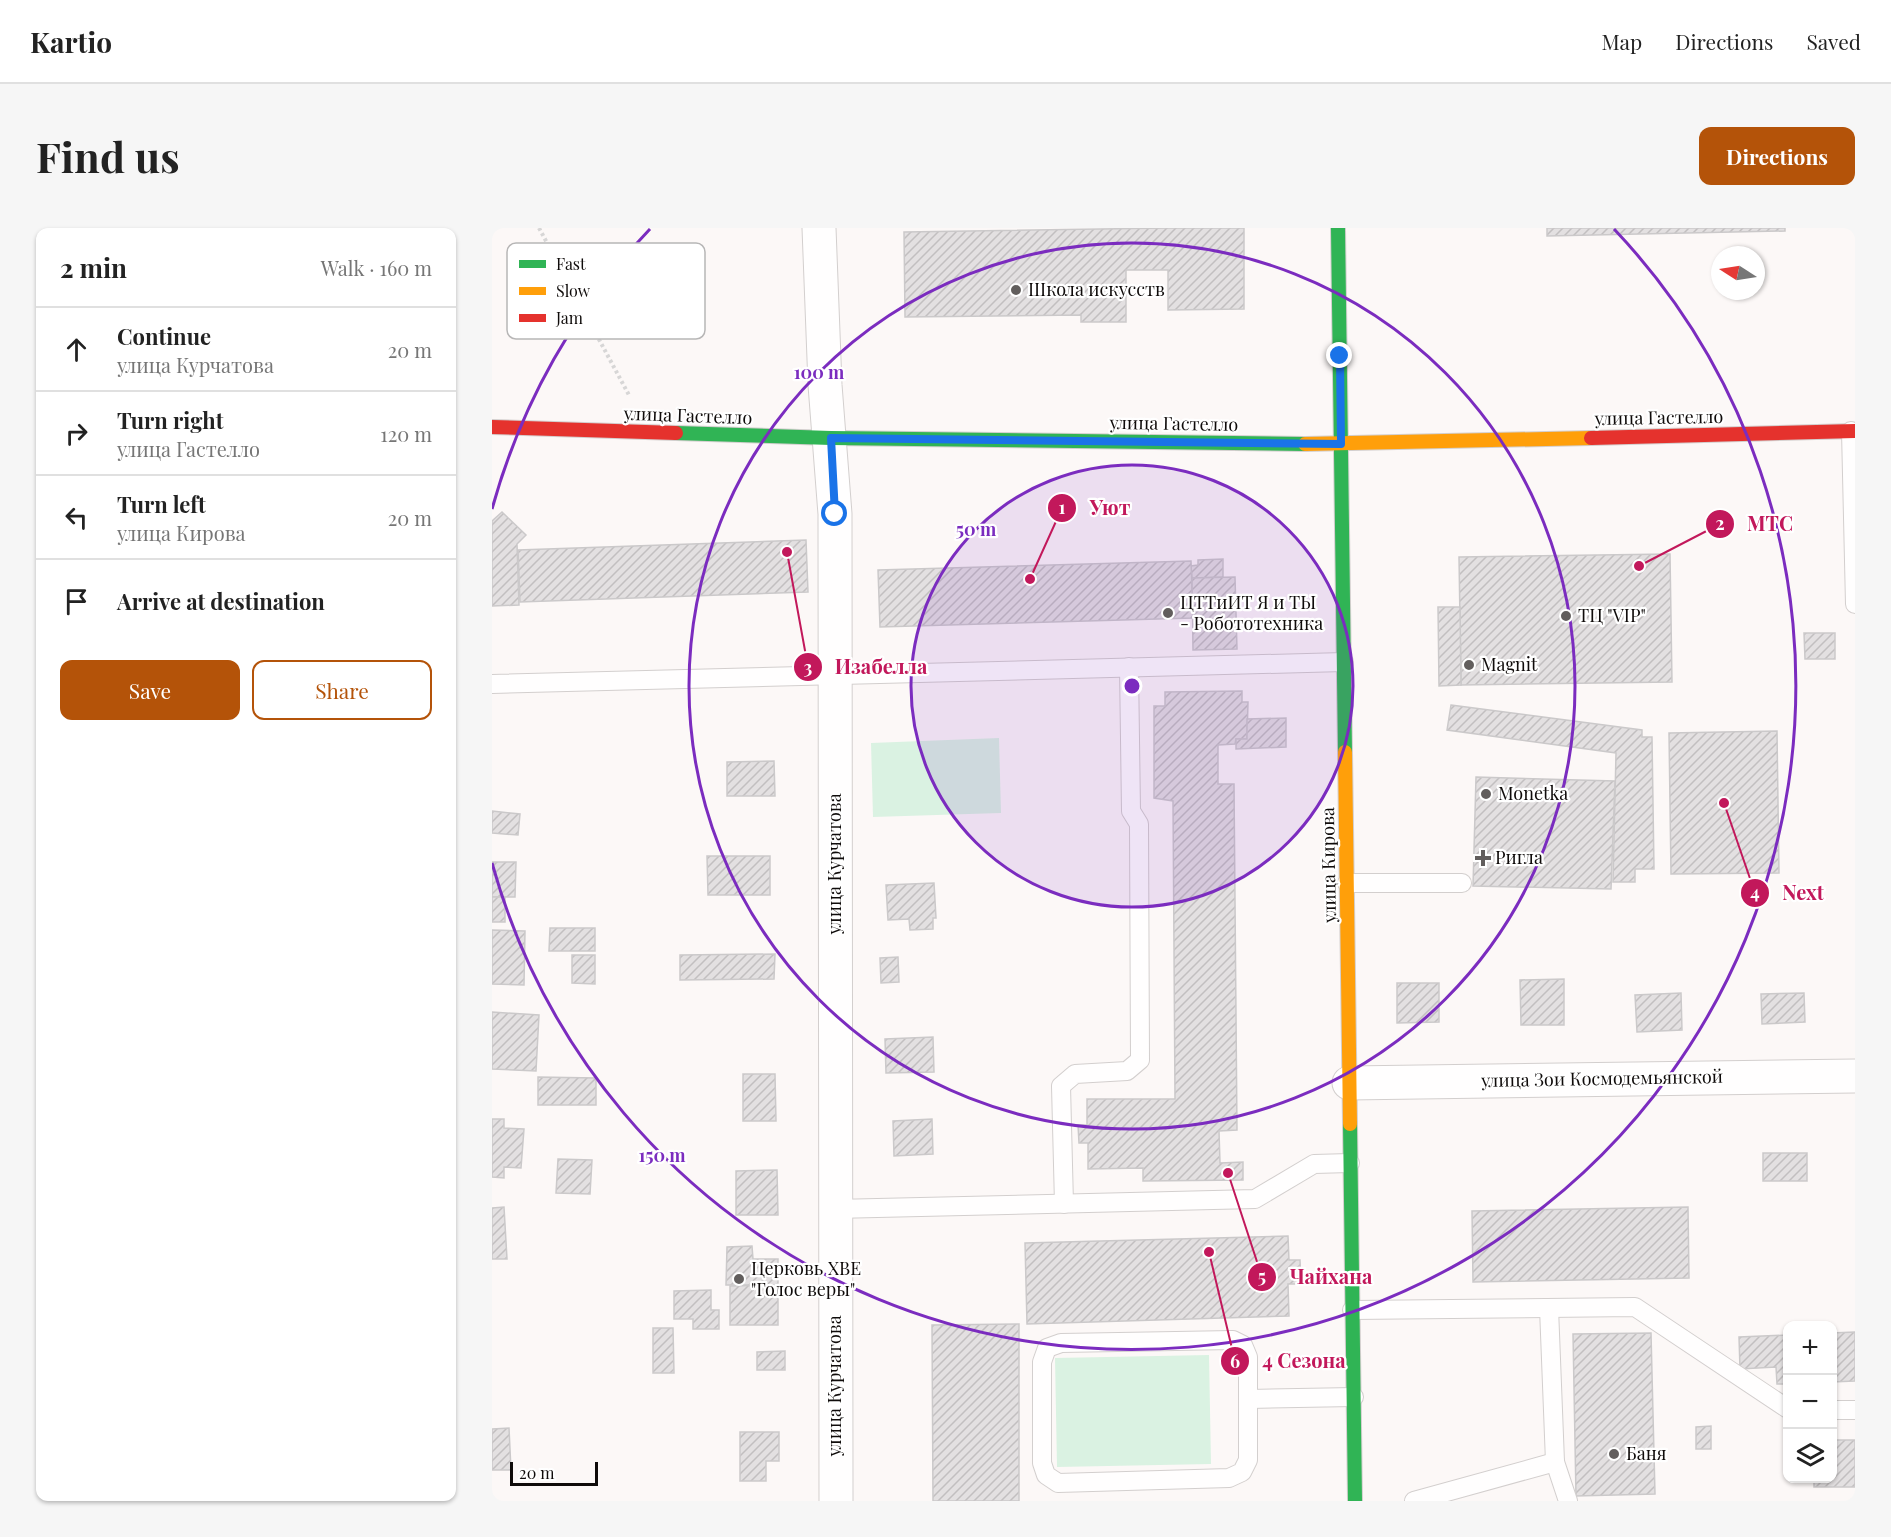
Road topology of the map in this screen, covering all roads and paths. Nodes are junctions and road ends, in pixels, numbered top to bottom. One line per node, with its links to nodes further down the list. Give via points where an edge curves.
1 (539, 228): 4 (path)
2 (819, 228): 9 (street, улица Курчатова)
3 (1338, 228): 10 (main road, улица Кирова)
4 (547, 243)
5 (599, 339): 6 (path)
6 (630, 397)
7 (492, 427): 9 (main road, улица Гастелло)
8 (1853, 431): 10 (main road, улица Гастелло); 11 (lane)
9 (831, 438): 10 (main road, улица Гастелло); 15 (street, улица Курчатова)
10 (1341, 444): 13 (main road, улица Кирова)
11 (1854, 504): 12 (lane)
12 (1855, 604)
13 (1344, 663): 14 (lane); 17 (main road, улица Кирова)
14 (1129, 667): 15 (lane); 22 (lane, via 1131,811 1139,824 1140,1060 1127,1071 1075,1074 1060,1086)
15 (835, 676): 16 (lane); 23 (street, улица Курчатова)
16 (492, 684)
17 (1347, 883): 18 (lane); 20 (main road, улица Кирова)
18 (1462, 883)
19 (1855, 1076): 20 (street, улица Зои Космодемьянской)
20 (1349, 1083): 21 (main road, улица Кирова)
21 (1350, 1163): 22 (lane, via 1314,1164 1256,1199); 25 (main road, улица Кирова)
22 (1064, 1204): 23 (lane)
23 (834, 1209): 32 (street, улица Курчатова)
24 (1549, 1308): 25 (lane); 28 (lane, via 1635,1307); 31 (lane)
25 (1352, 1310): 26 (main road, улица Кирова)
26 (1354, 1396): 27 (lane); 33 (main road, улица Кирова)
27 (1249, 1399): 27 (lane, via 1248,1460 1242,1472 1229,1478 1058,1483 1046,1475 1042,1463 1042,1362 1047,1348 1061,1343 1233,1340 1243,1346 1248,1357)
28 (1783, 1406)
29 (1837, 1410): 30 (lane)
30 (1855, 1410)
31 (1555, 1462): 34 (lane); 35 (lane)
32 (836, 1501)
33 (1355, 1501)
34 (1414, 1501)
35 (1568, 1501)

